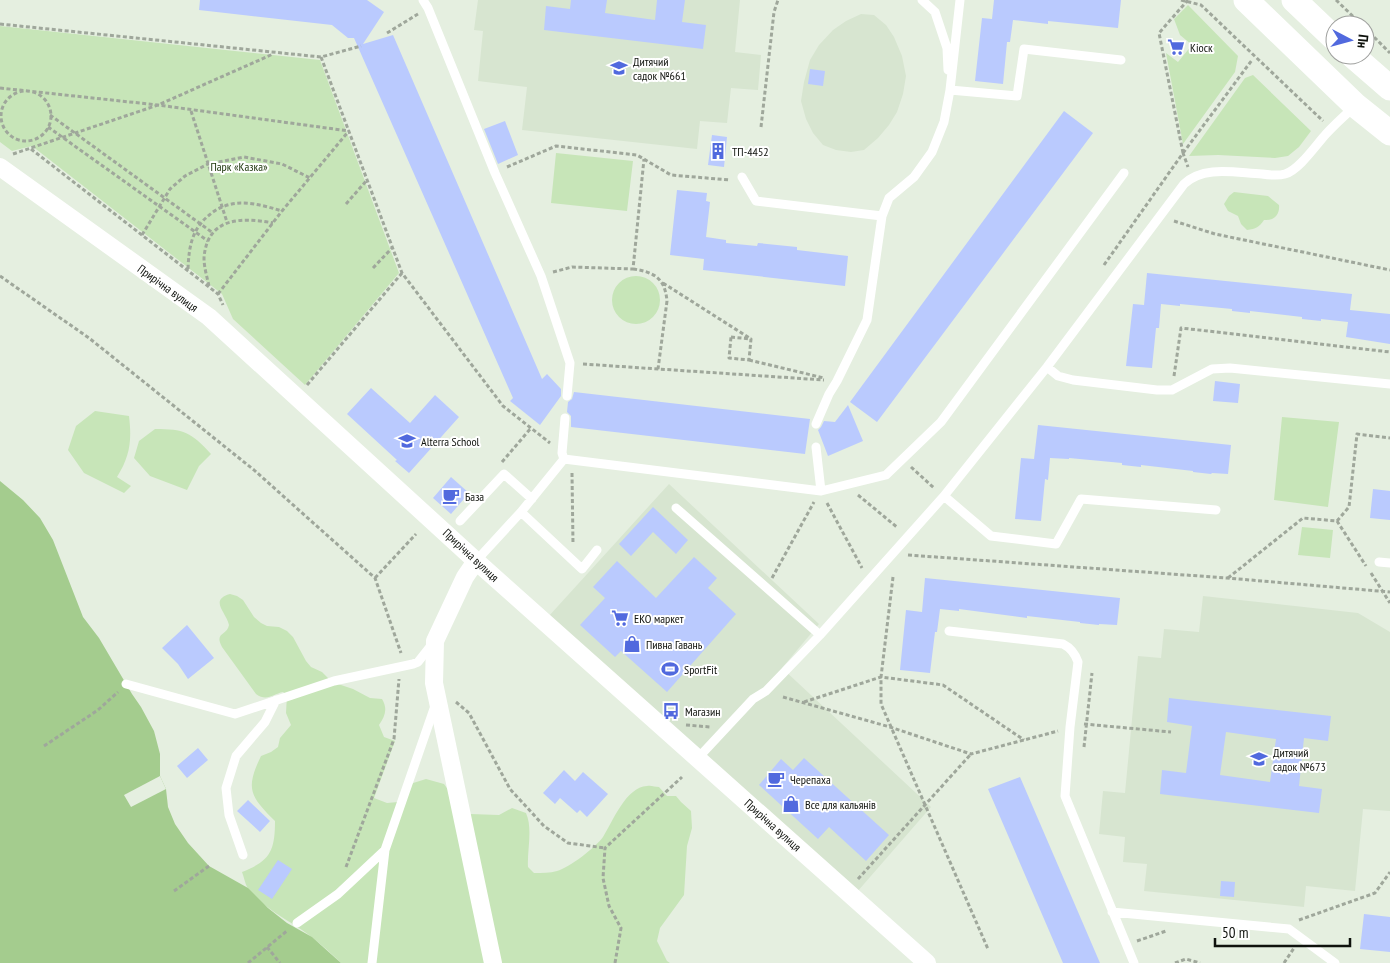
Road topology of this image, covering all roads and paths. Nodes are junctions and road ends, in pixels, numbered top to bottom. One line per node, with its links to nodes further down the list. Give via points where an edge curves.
1 (778, 0): 32 (path)
2 (922, 0): 25 (lane, via 936,12 946,48)
3 (960, 0): 25 (lane)
4 (1181, 0): 8 (path)
5 (1246, 0): 28 (main road)
6 (1294, 0): 12 (main road)
7 (1336, 0): 10 (path)
8 (1187, 1): 20 (path, via 1159,33 1183,154); 33 (path, via 1201,5)
9 (425, 4): 13 (path); 42 (lane)
10 (1352, 15)
11 (0, 24): 16 (path)
12 (1325, 29)
13 (387, 33)
14 (1375, 38): 17 (path)
15 (361, 46): 18 (path)
16 (275, 53): 18 (path); 27 (path)
17 (1390, 53)
18 (321, 58): 34 (path)
19 (1121, 60): 25 (lane, via 1024,49 1017,96)
20 (1252, 60)
21 (1364, 65): 23 (main road)
22 (0, 88): 24 (path)
23 (1390, 88)
24 (20, 90): 26 (path); 31 (path, via 2,107 0,116 6,132 20,141 28,141 43,134)
25 (950, 90): 52 (lane, via 944,122 932,152 914,177 889,198)
26 (34, 92): 27 (path); 30 (path, via 47,103)
27 (158, 105): 29 (path); 35 (path)
28 (1355, 105): 33 (lane); 36 (main road)
29 (191, 110): 34 (path); 41 (path)
30 (50, 115): 31 (path); 35 (path)
31 (48, 126): 37 (path)
32 (761, 127)
33 (1331, 128): 77 (lane, via 1304,159 1285,174 1211,172 1192,177)
34 (349, 131): 44 (path); 46 (path)
35 (75, 132): 37 (path); 47 (path)
36 (1390, 133)
37 (64, 138): 38 (path); 49 (path)
38 (30, 149): 40 (path); 59 (path)
39 (644, 159): 42 (path, via 637,155 556,146); 45 (path, via 671,175); 63 (path)
40 (5, 161): 106 (street, Прирічна вулиця, via 209,317)
41 (208, 164): 44 (path, via 244,157 282,164); 47 (path, via 185,176); 50 (path)
42 (495, 173): 68 (lane)
43 (1124, 173): 90 (lane, via 942,422)
44 (310, 178): 51 (path)
45 (743, 179): 52 (lane, via 756,201)
46 (367, 180): 48 (path); 61 (path)
47 (164, 198): 49 (path); 55 (path)
48 (346, 204)
49 (159, 206): 57 (path); 59 (path)
50 (222, 206): 51 (path, via 239,203 260,205); 54 (path); 55 (path)
51 (282, 212): 56 (path)
52 (882, 216): 79 (lane, via 867,320)
53 (1174, 221): 65 (path, via 1214,234)
54 (227, 222): 56 (path, via 256,220); 58 (path)
55 (199, 223): 57 (path); 58 (path)
56 (273, 223): 70 (path, via 218,294)
57 (194, 232): 60 (path); 64 (path)
58 (213, 233): 60 (path)
59 (142, 235): 64 (path)
60 (208, 241): 70 (path, via 204,259)
61 (392, 248): 62 (path); 66 (path)
62 (373, 268)
63 (633, 269): 68 (path, via 572,267); 69 (path, via 648,271)
64 (188, 270): 70 (path)
65 (1390, 270)
66 (402, 273): 71 (path); 86 (path, via 503,406)
67 (0, 276): 114 (path, via 89,338 254,470)
68 (541, 276): 76 (lane)
69 (662, 283): 73 (path); 78 (path, via 667,300)
70 (209, 287)
71 (363, 319): 72 (path); 81 (path)
72 (368, 324)
73 (751, 339): 75 (path); 75 (path, via 731,337 728,358)
74 (1390, 352): 82 (path, via 1181,328)
75 (749, 360): 79 (path)
76 (570, 363): 78 (path); 83 (lane)
77 (1047, 367): 82 (lane, via 1058,376 1073,380); 95 (lane)
78 (658, 369): 79 (path)
79 (837, 381): 85 (lane)
80 (1390, 384): 82 (lane, via 1230,368 1212,369)
81 (304, 389)
82 (1172, 390)
83 (567, 396)
84 (565, 418): 89 (lane)
85 (816, 424)
86 (531, 428): 89 (path); 91 (path)
87 (1390, 438): 101 (path, via 1357,434 1349,507)
88 (816, 447): 93 (lane)
89 (566, 457): 93 (lane); 96 (lane); 107 (path)
90 (903, 459): 92 (lane, via 886,476); 94 (path, via 934,487)
91 (500, 464)
92 (846, 485): 93 (lane); 103 (path, via 898,528)
93 (821, 491): 111 (path); 116 (path)
94 (928, 494)
95 (944, 496): 98 (lane, via 991,536 1056,544 1081,499); 105 (lane)
96 (532, 498): 99 (lane); 100 (lane, via 504,474)
97 (676, 508): 116 (lane)
98 (1216, 510)
99 (521, 512): 106 (lane); 107 (lane)
100 (460, 521)
101 (1337, 521): 115 (path, via 1303,518); 117 (path)
102 (416, 534): 114 (path)
103 (892, 534)
104 (597, 550): 107 (lane, via 582,569)
105 (892, 554): 115 (path); 121 (lane)
106 (476, 561): 122 (street); 143 (street, Прирічна вулиця)
107 (574, 561)
108 (868, 561): 111 (path)
109 (1380, 562): 110 (lane)
110 (1390, 563)
111 (862, 568): 112 (path)
112 (856, 575)
113 (893, 577): 127 (path)
114 (375, 578): 123 (path)
115 (1227, 578): 117 (path)
116 (767, 588): 121 (lane)
117 (1383, 591): 118 (path); 119 (path)
118 (1390, 592)
119 (1390, 603)
120 (949, 631): 136 (lane, via 1063,644 1070,648 1078,662)
121 (820, 635): 143 (lane)
122 (435, 641): 124 (lane); 129 (street)
123 (402, 654): 124 (path); 125 (path)
124 (413, 664): 125 (lane)
125 (400, 668): 131 (lane, via 334,681); 153 (path, via 394,739)
126 (1092, 673): 133 (path)
127 (881, 677): 132 (path); 135 (path, via 881,704); 139 (path, via 943,685)
128 (126, 684): 131 (lane, via 235,714); 140 (path, via 98,710)
129 (435, 692): 146 (path, via 469,713 510,789 544,826 568,843); 147 (lane); 167 (street)
130 (783, 697): 132 (path)
131 (276, 700): 148 (lane, via 265,722 236,756 226,788 229,815)
132 (804, 703): 135 (path)
133 (1086, 723): 136 (path); 138 (path); 141 (path)
134 (678, 725): 137 (path)
135 (890, 727): 142 (path); 145 (path)
136 (1070, 727): 139 (path); 154 (lane, via 1065,796)
137 (719, 728)
138 (1171, 732)
139 (1024, 740): 142 (path)
140 (44, 746)
141 (1083, 750)
142 (972, 754): 145 (path)
143 (698, 758): 169 (street, Прирічна вулиця)
144 (682, 777): 146 (path)
145 (924, 805): 151 (path); 161 (path)
146 (605, 848): 168 (path, via 603,878 609,906 621,928)
147 (385, 850): 153 (lane); 166 (lane)
148 (243, 855)
149 (209, 866): 152 (path)
150 (1390, 872): 156 (path, via 1375,894)
151 (855, 882)
152 (174, 891)
153 (338, 894): 157 (lane)
154 (1112, 912): 155 (lane); 170 (lane)
155 (1123, 912): 158 (path); 174 (lane, via 1289,928)
156 (1295, 921)
157 (297, 923): 160 (path)
158 (1136, 941)
159 (1295, 946): 173 (path)
160 (267, 947): 162 (path); 165 (path)
161 (988, 949)
162 (254, 958): 163 (path); 164 (path)
163 (248, 963)
164 (258, 963)
165 (280, 963)
166 (372, 963)
167 (494, 963)
168 (615, 963)
169 (927, 963)
170 (1134, 963)
171 (1175, 963): 172 (path, via 1186,958)
172 (1200, 963)
173 (1284, 963)
174 (1335, 963)

